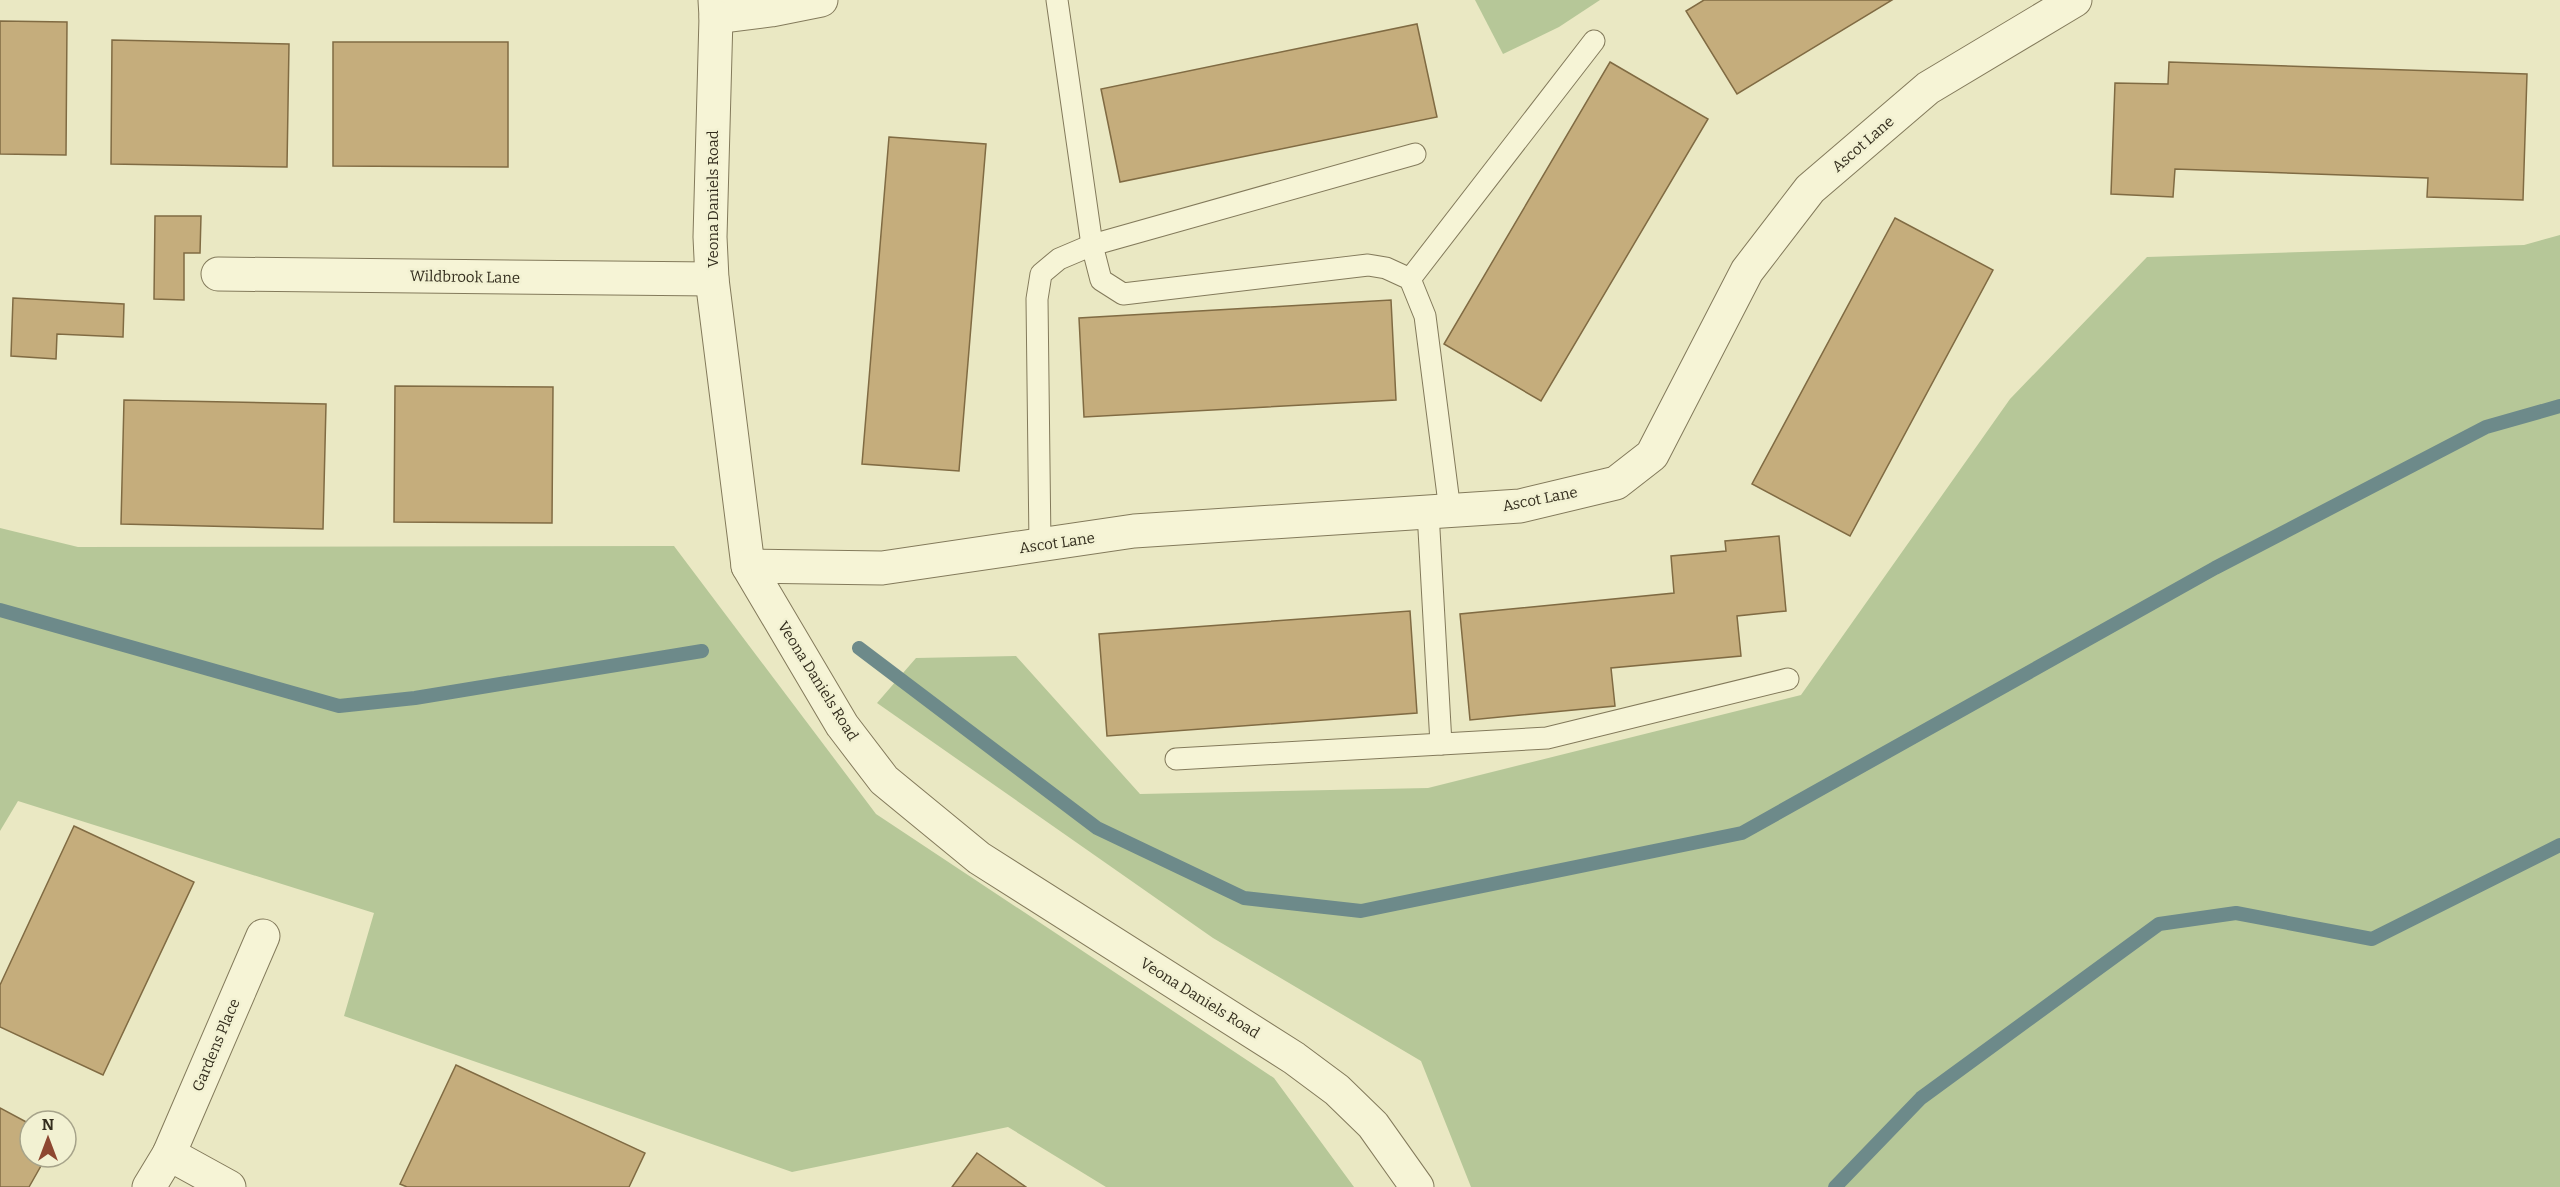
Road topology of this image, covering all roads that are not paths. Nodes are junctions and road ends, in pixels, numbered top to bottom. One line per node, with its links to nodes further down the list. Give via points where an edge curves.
1 (821, 0): 4 (street, via 771,10)
2 (1057, 0): 7 (lane)
3 (2075, 0): 11 (street, Ascot Lane, via 1928,88 1810,189 1747,272 1652,455 1616,483 1520,506)
4 (716, 8): 9 (street, Veona Daniels Road)
5 (1594, 41): 10 (lane)
6 (1414, 154): 7 (lane)
7 (1092, 245): 10 (lane, via 1101,280 1123,294 1368,265); 12 (lane, via 1059,259 1041,274 1036,299)
8 (218, 274): 9 (street, Wildbrook Lane)
9 (712, 279): 13 (street, Veona Daniels Road)
10 (1410, 279): 11 (lane, via 1425,316)
11 (1439, 511): 12 (street, Ascot Lane, via 1134,531); 15 (lane)
12 (1040, 545): 13 (street, Ascot Lane, via 882,568)
13 (748, 566): 21 (street, Veona Daniels Road, via 843,725 884,780 979,858 1294,1058 1337,1090 1372,1125)
14 (1788, 679): 15 (lane, via 1547,738)
15 (1441, 744): 16 (lane)
16 (1176, 759)
17 (263, 936): 18 (street, Gardens Place)
18 (169, 1154): 19 (street, Gardens Place); 20 (street)
19 (149, 1187)
20 (229, 1187)
21 (1417, 1187)

